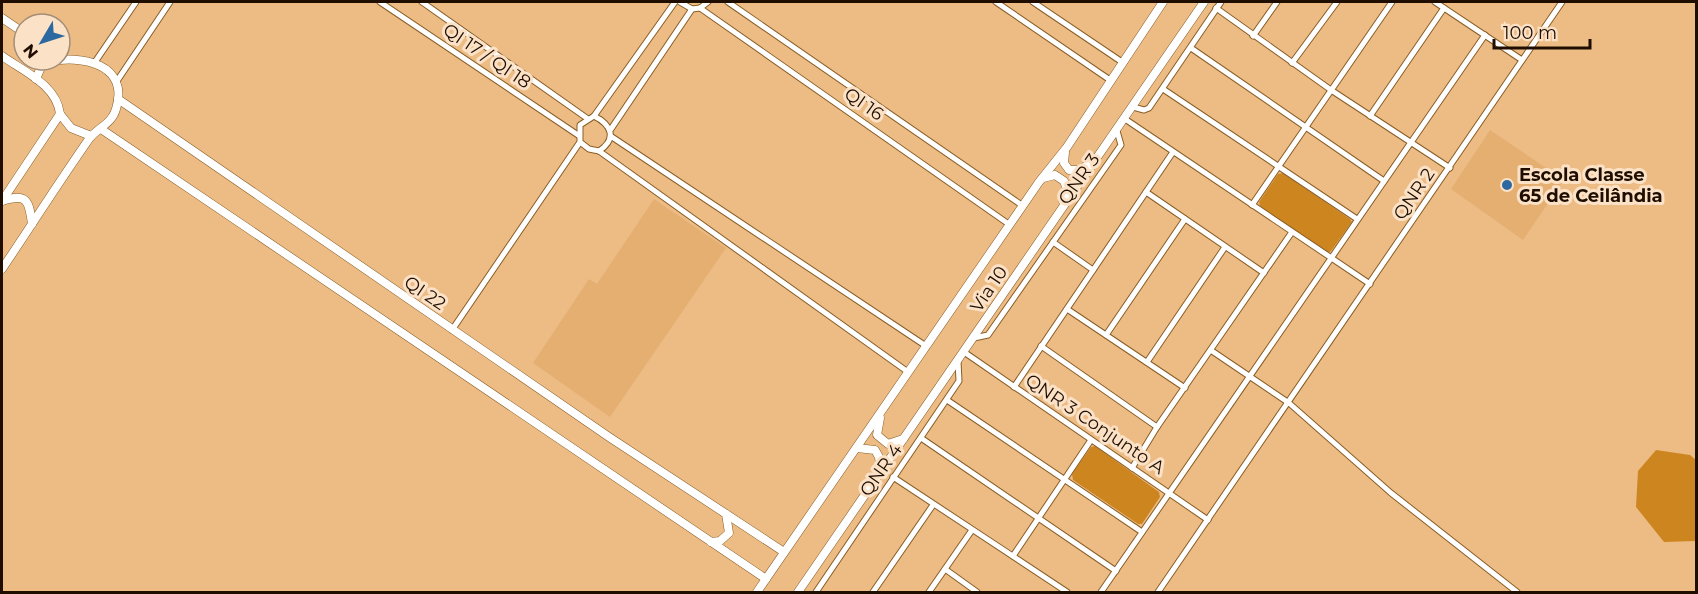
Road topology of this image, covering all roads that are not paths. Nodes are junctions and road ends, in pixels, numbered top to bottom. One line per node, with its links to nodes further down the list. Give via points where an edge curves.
1 (136, 2): 29 (street)
2 (170, 2): 35 (street)
3 (380, 2): 48 (street, QI 17 / QI 18)
4 (422, 2): 42 (street)
5 (675, 2): 42 (street)
6 (680, 2): 22 (street)
7 (708, 2): 19 (street)
8 (728, 2): 64 (street)
9 (996, 2): 34 (street)
10 (1033, 2): 30 (street)
11 (1163, 2): 30 (street, Via 10)
12 (1204, 2): 39 (street, Via 10)
13 (1221, 2): 20 (street)
14 (1277, 2): 24 (street)
15 (1337, 2): 31 (street)
16 (1392, 2): 37 (street)
17 (1435, 2): 21 (street)
18 (1562, 2): 27 (street)
19 (700, 8): 22 (street); 69 (street, QI 16)
20 (1216, 8): 24 (street, QNR 2); 25 (street)
21 (1444, 8): 23 (street); 41 (street)
22 (692, 9): 46 (street)
23 (1485, 35): 27 (street); 52 (street)
24 (1253, 36): 31 (street, QNR 2)
25 (1191, 48): 36 (street); 44 (street)
26 (2, 56): 33 (street)
27 (1522, 60): 58 (street)
28 (72, 61): 29 (street)
29 (95, 62): 35 (street)
30 (1122, 62): 34 (street, Via 10)
31 (1292, 63): 37 (street, QNR 2)
32 (39, 72): 33 (street)
33 (36, 79): 40 (street, via 55,96)
34 (1110, 80): 53 (street, Via 10)
35 (117, 81): 38 (street)
36 (1163, 89): 39 (street, via 1146,109); 57 (street)
37 (1331, 90): 41 (street, QNR 2); 44 (street)
38 (118, 99): 45 (street, via 114,116); 79 (street, QI 22)
39 (1133, 106): 43 (street, Via 10)
40 (60, 114): 49 (street, via 71,128); 62 (street)
41 (1370, 116): 52 (street, QNR 2)
42 (591, 118): 46 (street, via 603,120); 48 (street, via 580,125)
43 (1125, 119): 47 (street, Via 10); 55 (street)
44 (1305, 128): 57 (street); 59 (street)
45 (102, 129): 49 (street); 111 (street)
46 (611, 129): 50 (street)
47 (1117, 131): 56 (street, Via 10); 71 (street, QNR 3, via 1121,146)
48 (578, 135): 51 (street)
49 (91, 136): 68 (street)
50 (612, 137): 54 (street); 82 (street)
51 (580, 142): 54 (street); 79 (street)
52 (1411, 142): 58 (street, QNR 2); 59 (street)
53 (1066, 147): 56 (street, via 1063,159 1069,170 1080,170); 60 (street, Via 10)
54 (599, 151): 88 (street)
55 (1173, 152): 61 (street); 63 (street)
56 (1095, 160): 67 (street, Via 10)
57 (1278, 167): 63 (street); 66 (street)
58 (1449, 168): 77 (street, QNR 2)
59 (1384, 181): 66 (street)
60 (1039, 182): 64 (street, Via 10); 67 (street, via 1055,175 1067,185)
61 (1146, 192): 65 (street); 75 (street)
62 (2, 201): 68 (street, via 16,196 25,199)
63 (1252, 205): 70 (street)
64 (1023, 206): 69 (street, Via 10)
65 (1185, 219): 72 (street); 80 (street)
66 (1357, 219): 73 (street)
67 (1053, 221): 81 (street, Via 10)
68 (32, 224): 74 (street)
69 (1010, 225): 82 (street, Via 10)
70 (1292, 232): 73 (street); 76 (street)
71 (1053, 242): 75 (street); 81 (street, QNR 3, via 988,335)
72 (1225, 247): 76 (street); 87 (street)
73 (1330, 259): 77 (street); 89 (street)
74 (2, 268)
75 (1093, 270): 78 (street)
76 (1264, 273): 84 (street)
77 (1370, 284): 93 (street, QNR 2)
78 (1067, 309): 80 (street); 83 (street)
79 (452, 330): 106 (street, QI 22)
80 (1107, 335): 87 (street)
81 (974, 338): 85 (street, Via 10)
82 (926, 346): 88 (street, Via 10)
83 (1041, 346): 90 (street); 95 (street)
84 (1212, 351): 89 (street); 91 (street)
85 (964, 352): 86 (street, Via 10); 90 (street, QNR 3 Conjunto A)
86 (958, 361): 92 (street, QNR 4, via 959,381); 97 (street, Via 10)
87 (1147, 362): 91 (street)
88 (908, 372): 94 (street, Via 10)
89 (1250, 377): 93 (street); 104 (street)
90 (1014, 387): 98 (street, QNR 3 Conjunto A)
91 (1185, 387): 95 (street)
92 (946, 400): 96 (street, QNR 4); 103 (street)
93 (1289, 403): 108 (street, QNR 2); 126 (street, via 1391,493)
94 (881, 413): 97 (street, via 879,438 888,444); 99 (street, Via 10)
95 (1156, 428): 100 (street)
96 (921, 438): 102 (street, QNR 4); 107 (street)
97 (903, 439): 101 (street, Via 10)
98 (1091, 440): 100 (street, QNR 3 Conjunto A); 103 (street)
99 (857, 448): 101 (street, via 875,450); 112 (street, Via 10)
100 (1132, 468): 104 (street, QNR 3 Conjunto A)
101 (881, 473): 118 (street, Via 10)
102 (893, 477): 105 (street); 119 (street, QNR 4)
103 (1064, 478): 107 (street); 110 (street)
104 (1169, 493): 108 (street, QNR 3 Conjunto A); 110 (street)
105 (933, 505): 109 (street); 120 (street)
106 (726, 514): 111 (street, via 729,533 720,541); 112 (street, QI 22)
107 (1039, 517): 113 (street); 115 (street)
108 (1208, 520): 125 (street)
109 (972, 530): 113 (street); 114 (street)
110 (1142, 532): 115 (street)
111 (711, 542): 116 (street)
112 (784, 552): 116 (street, Via 10)
113 (1013, 556): 123 (street)
114 (945, 569): 121 (street); 122 (street)
115 (1116, 571): 124 (street)
116 (766, 579): 117 (street, Via 10)
117 (757, 592)
118 (798, 592)
119 (816, 592)
120 (873, 592)
121 (929, 592)
122 (977, 592)
123 (1067, 592)
124 (1101, 592)
125 (1158, 592)
126 (1517, 592)

